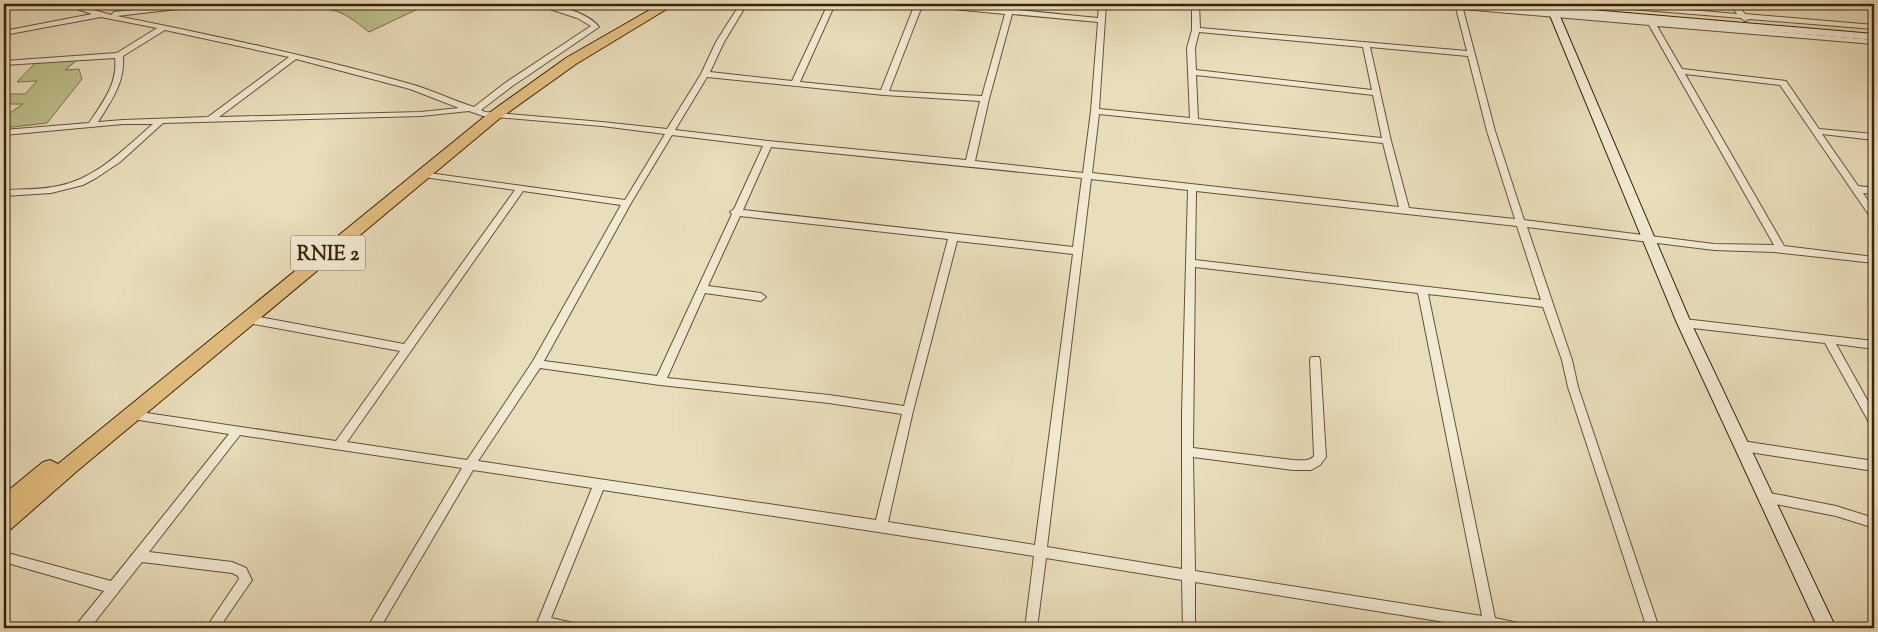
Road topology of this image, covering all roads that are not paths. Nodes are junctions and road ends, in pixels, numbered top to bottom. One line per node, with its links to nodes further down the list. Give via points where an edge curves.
1 (66, 4): 20 (street)
2 (203, 4): 18 (street)
3 (540, 4): 44 (street, via 592,22 595,26 516,80)
4 (651, 4): 44 (highway, RNIE 2 / RNIE 2)
5 (669, 4): 44 (highway, RNIE 2 / RNIE 2)
6 (744, 4): 38 (street)
7 (832, 4): 39 (street)
8 (918, 4): 19 (street); 40 (street)
9 (1103, 4): 22 (street)
10 (1195, 4): 26 (street)
11 (1430, 4): 15 (street)
12 (1481, 4): 16 (main road)
13 (1596, 4): 17 (street)
14 (1734, 4): 21 (street)
15 (1459, 6): 16 (street); 32 (street)
16 (1552, 8): 17 (main road); 23 (street); 29 (main road); 69 (main road)
17 (1644, 8): 21 (main road)
18 (168, 9): 20 (street); 25 (street)
19 (1009, 12): 22 (street); 42 (street)
20 (102, 15): 25 (street); 28 (street)
21 (1744, 18): 24 (street); 27 (main road)
22 (1100, 20): 43 (street)
23 (1652, 23): 30 (street); 36 (street)
24 (1874, 27)
25 (166, 28): 33 (street); 34 (street)
26 (1196, 30): 31 (street); 37 (street, via 1191,48)
27 (1874, 31)
28 (4, 33)
29 (1874, 37)
30 (1874, 42)
31 (1366, 45): 32 (street); 41 (street)
32 (1471, 54): 67 (street, via 1491,131)
33 (119, 55): 35 (street); 48 (street, via 121,69 117,87)
34 (295, 56): 44 (street, via 413,87); 45 (street)
35 (4, 63)
36 (1679, 71): 50 (street, via 1783,82); 70 (street)
37 (1192, 72): 41 (street); 47 (street)
38 (705, 74): 39 (street); 49 (street)
39 (795, 83): 40 (street)
40 (884, 93): 42 (street)
41 (1377, 93): 53 (street)
42 (985, 99): 55 (street)
43 (1095, 111): 47 (street); 57 (street)
44 (481, 112): 45 (street); 49 (street); 56 (highway, RNIE 2 / RNIE 2); 97 (highway, RNIE 2 / RNIE 2)
45 (211, 118): 46 (street)
46 (161, 120): 48 (street); 62 (street, via 107,167 75,184 60,189)
47 (1194, 122): 53 (street)
48 (92, 125): 51 (street)
49 (669, 131): 54 (street); 63 (street)
50 (1816, 131): 52 (street); 60 (street)
51 (4, 133)
52 (1874, 137)
53 (1387, 141): 64 (street)
54 (768, 144): 55 (street); 65 (street)
55 (970, 163): 57 (street)
56 (424, 174): 59 (street); 78 (highway, RNIE 2 / RNIE 2)
57 (1086, 177): 58 (street); 71 (street)
58 (1192, 187): 64 (street); 73 (street)
59 (521, 188): 63 (street); 82 (street)
60 (1856, 189): 61 (street); 66 (street)
61 (1874, 191)
62 (4, 193)
63 (627, 203): 84 (street)
64 (1405, 211): 67 (street)
65 (735, 212): 68 (street); 74 (street)
66 (1874, 216)
67 (1521, 223): 69 (street); 77 (street)
68 (954, 236): 71 (street); 86 (street)
69 (1648, 239): 70 (street, via 1714,247); 79 (main road)
70 (1781, 249): 72 (street)
71 (1077, 251): 101 (street)
72 (1874, 260)
73 (1190, 263): 75 (street); 92 (street)
74 (702, 289): 76 (street); 85 (street)
75 (1422, 290): 77 (street); 107 (street)
76 (761, 297)
77 (1547, 304): 115 (street)
78 (248, 319): 82 (street); 87 (highway, RNIE 2 / RNIE 2)
79 (1684, 323): 80 (street); 91 (main road)
80 (1828, 340): 81 (street); 88 (street)
81 (1874, 345)
82 (408, 349): 90 (street)
83 (1315, 360): 92 (street, via 1320,457 1316,462 1293,465)
84 (537, 364): 85 (street); 93 (street)
85 (660, 381): 86 (street)
86 (908, 411): 100 (street)
87 (133, 416): 89 (street); 98 (highway, RNIE 2 / RNIE 2, via 70,465)
88 (1874, 421)
89 (237, 431): 90 (street); 102 (street)
90 (338, 446): 93 (street)
91 (1742, 446): 94 (street); 96 (main road)
92 (1188, 452): 104 (street)
93 (468, 466): 95 (street); 110 (street)
94 (1874, 466)
95 (599, 486): 100 (street); 106 (street)
96 (1765, 497): 99 (street, via 1836,511); 116 (main road)
97 (4, 506)
98 (4, 523)
99 (1874, 523)
100 (881, 526): 101 (street)
101 (1040, 552): 104 (street); 112 (street)
102 (140, 556): 105 (street); 109 (street, via 242,572 246,580)
103 (4, 557): 105 (street)
104 (1190, 576): 107 (street); 113 (street)
105 (114, 588): 108 (street)
106 (542, 626): 111 (street)
107 (1491, 627): 114 (street)
108 (82, 628)
109 (212, 628)
110 (373, 628)
111 (573, 628)
112 (1031, 628)
113 (1189, 628)
114 (1518, 628)
115 (1653, 628)
116 (1826, 628)

